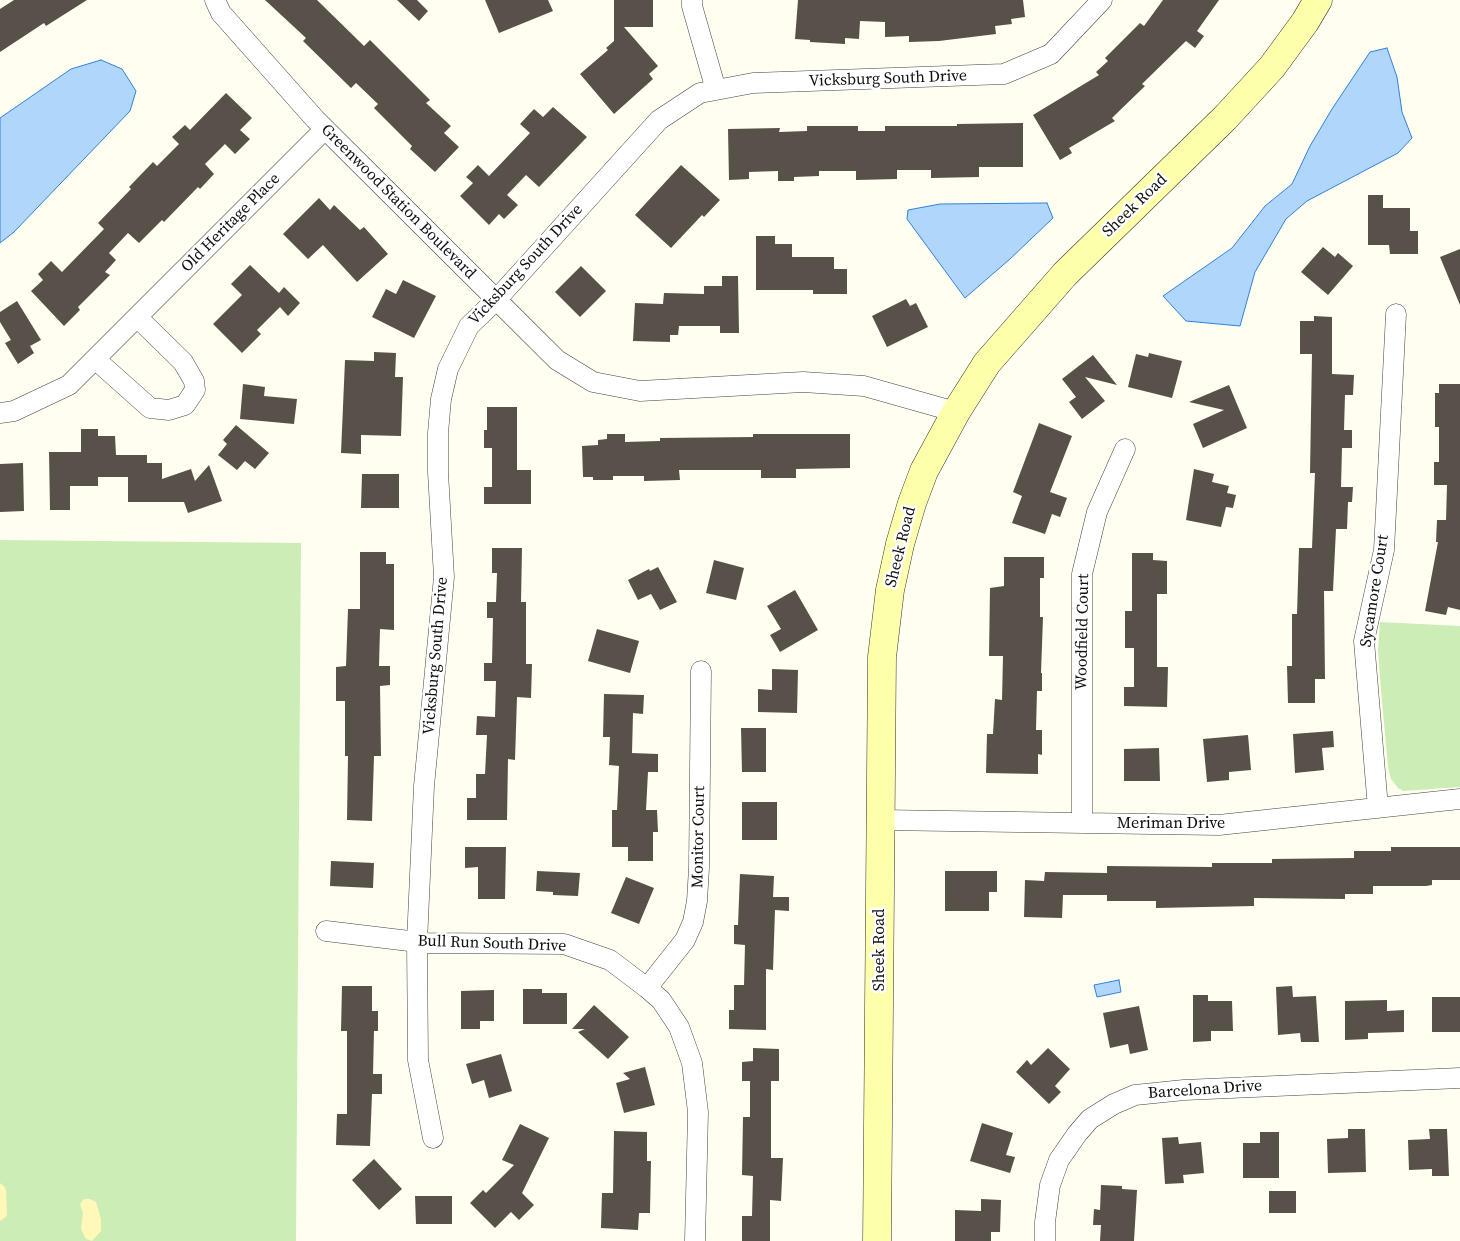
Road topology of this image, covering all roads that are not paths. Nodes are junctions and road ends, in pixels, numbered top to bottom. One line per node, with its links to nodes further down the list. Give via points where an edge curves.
1 (215, 0): 6 (street, Greenwood Station Boulevard, via 221,13)
2 (692, 0): 5 (street)
3 (1102, 0): 5 (street, Vicksburg South Drive, via 1051,54 1004,74 753,83)
4 (1318, 0): 11 (street, Sheek Road, via 1272,67 1225,118 1065,274 987,363)
5 (716, 90): 7 (street, Vicksburg South Drive, via 700,93 659,120)
6 (325, 129): 7 (street, Greenwood Station Boulevard); 9 (street, Old Heritage Place)
7 (496, 300): 11 (street, Greenwood Station Boulevard, via 557,360 592,382 640,391 803,382 864,386); 20 (street, Vicksburg South Drive, via 470,326 462,340 448,369 442,399 438,472 444,577 424,786)
8 (1396, 314): 16 (street, Sycamore Court, via 1384,550 1364,641)
9 (137, 317): 10 (street, Old Heritage Place); 10 (street, via 183,362 194,381 195,390 185,405 169,410 150,408)
10 (94, 359): 12 (street, Old Heritage Place, via 69,385 14,412)
11 (956, 412): 17 (street, Sheek Road, via 924,472 912,503 890,590 882,657)
12 (0, 413)
13 (1126, 449): 18 (street, Woodfield Court, via 1097,512 1082,574)
14 (701, 671): 21 (street, Monitor Court, via 697,901 685,940)
15 (1460, 799): 16 (street, Meriman Drive)
16 (1378, 808): 18 (street, Meriman Drive, via 1219,825)
17 (881, 820): 18 (street, Meriman Drive); 25 (street, Sheek Road)
18 (1082, 823)
19 (326, 931): 20 (street, Bull Run South Drive)
20 (417, 942): 21 (street, Bull Run South Drive, via 564,944 610,960); 23 (street, Vicksburg South Drive, via 418,1060)
21 (647, 988): 24 (street, Bull Run South Drive, via 661,1000 679,1027 692,1063 698,1112)
22 (1460, 1078): 26 (street, Barcelona Drive, via 1135,1095 1090,1119 1059,1160 1050,1185)
23 (433, 1138)
24 (695, 1241)
25 (877, 1241)
26 (1045, 1241)

